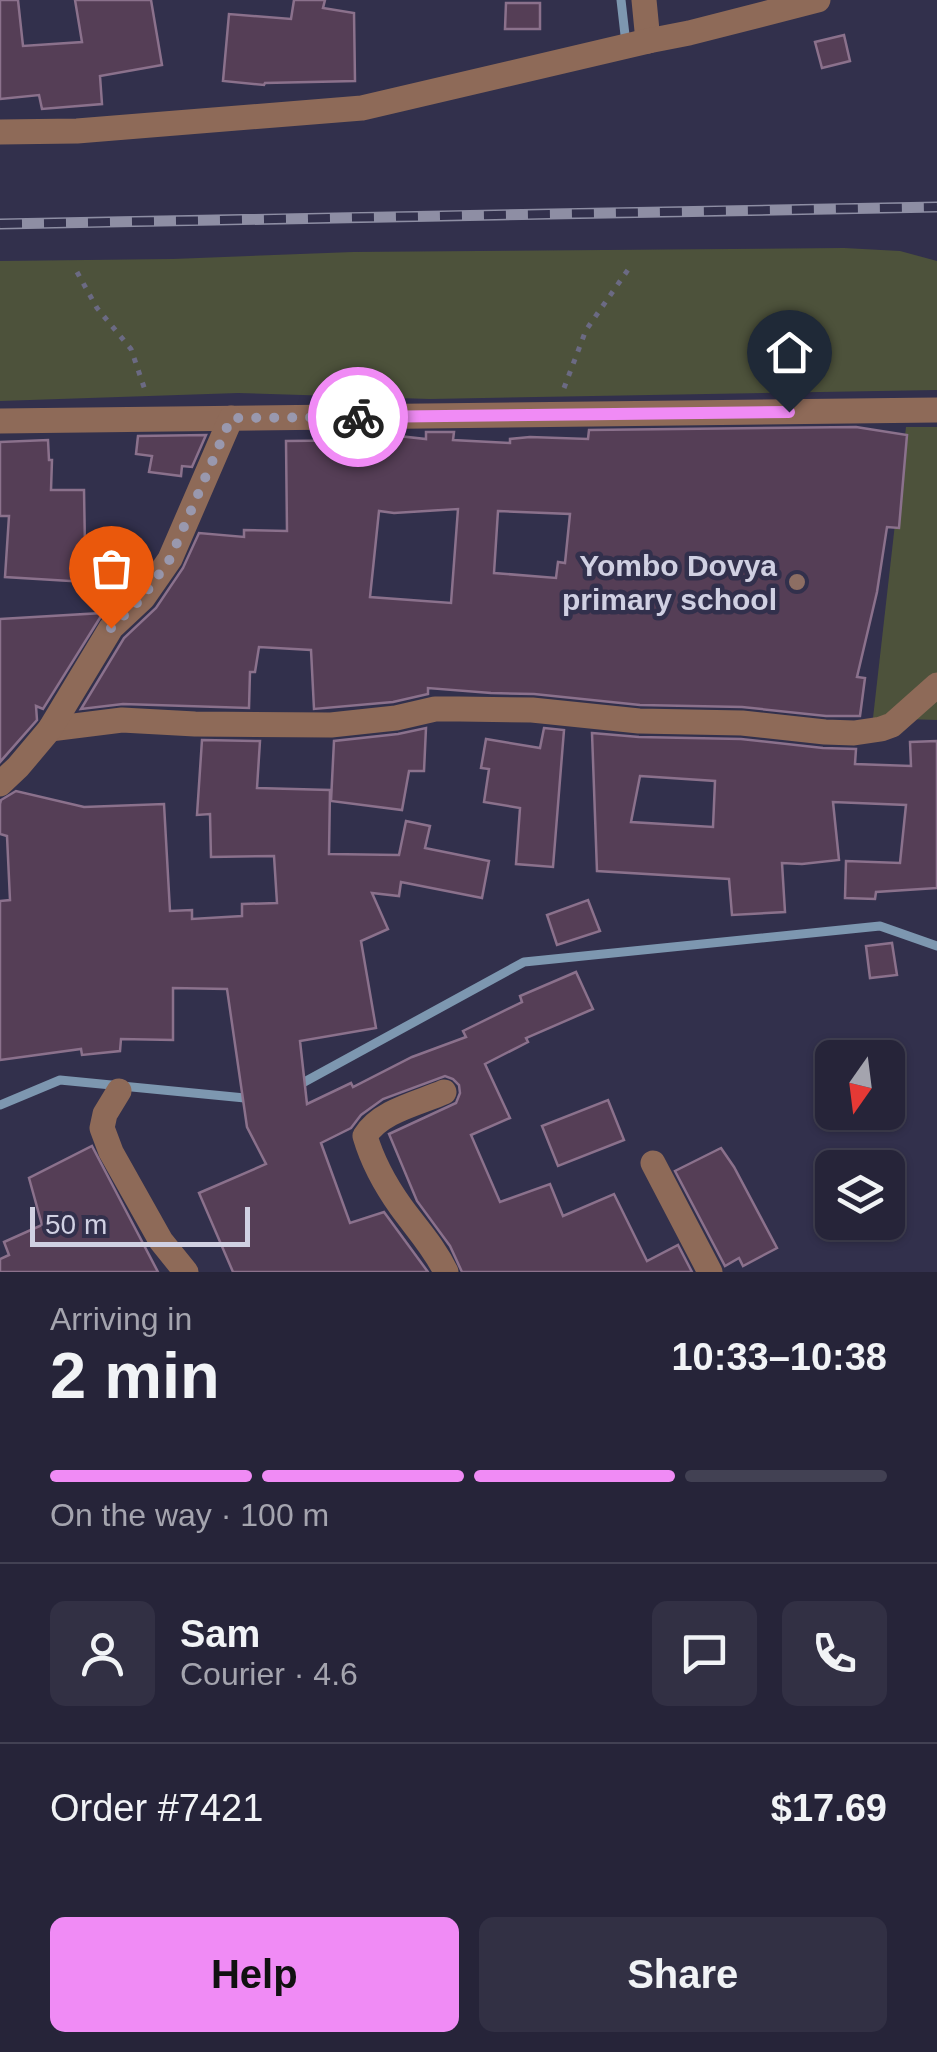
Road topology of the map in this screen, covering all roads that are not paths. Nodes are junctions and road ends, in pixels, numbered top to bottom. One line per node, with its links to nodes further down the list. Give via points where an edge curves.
1 (644, 0): 3 (street)
2 (818, 0): 3 (street)
3 (648, 41): 4 (street, via 362,108)
4 (0, 132)
5 (937, 410): 6 (street)
6 (231, 418): 7 (street); 9 (street, via 170,559 111,628)
7 (0, 421)
8 (937, 686): 9 (street, via 892,725 854,733 459,709 331,725 122,720)
9 (50, 729): 10 (street)
10 (0, 784)
11 (119, 1090): 14 (street, via 102,1128 161,1241)
12 (444, 1092): 15 (street, via 392,1114 365,1136 398,1204)
13 (653, 1163): 16 (street)
14 (186, 1272)
15 (446, 1272)
16 (710, 1272)

